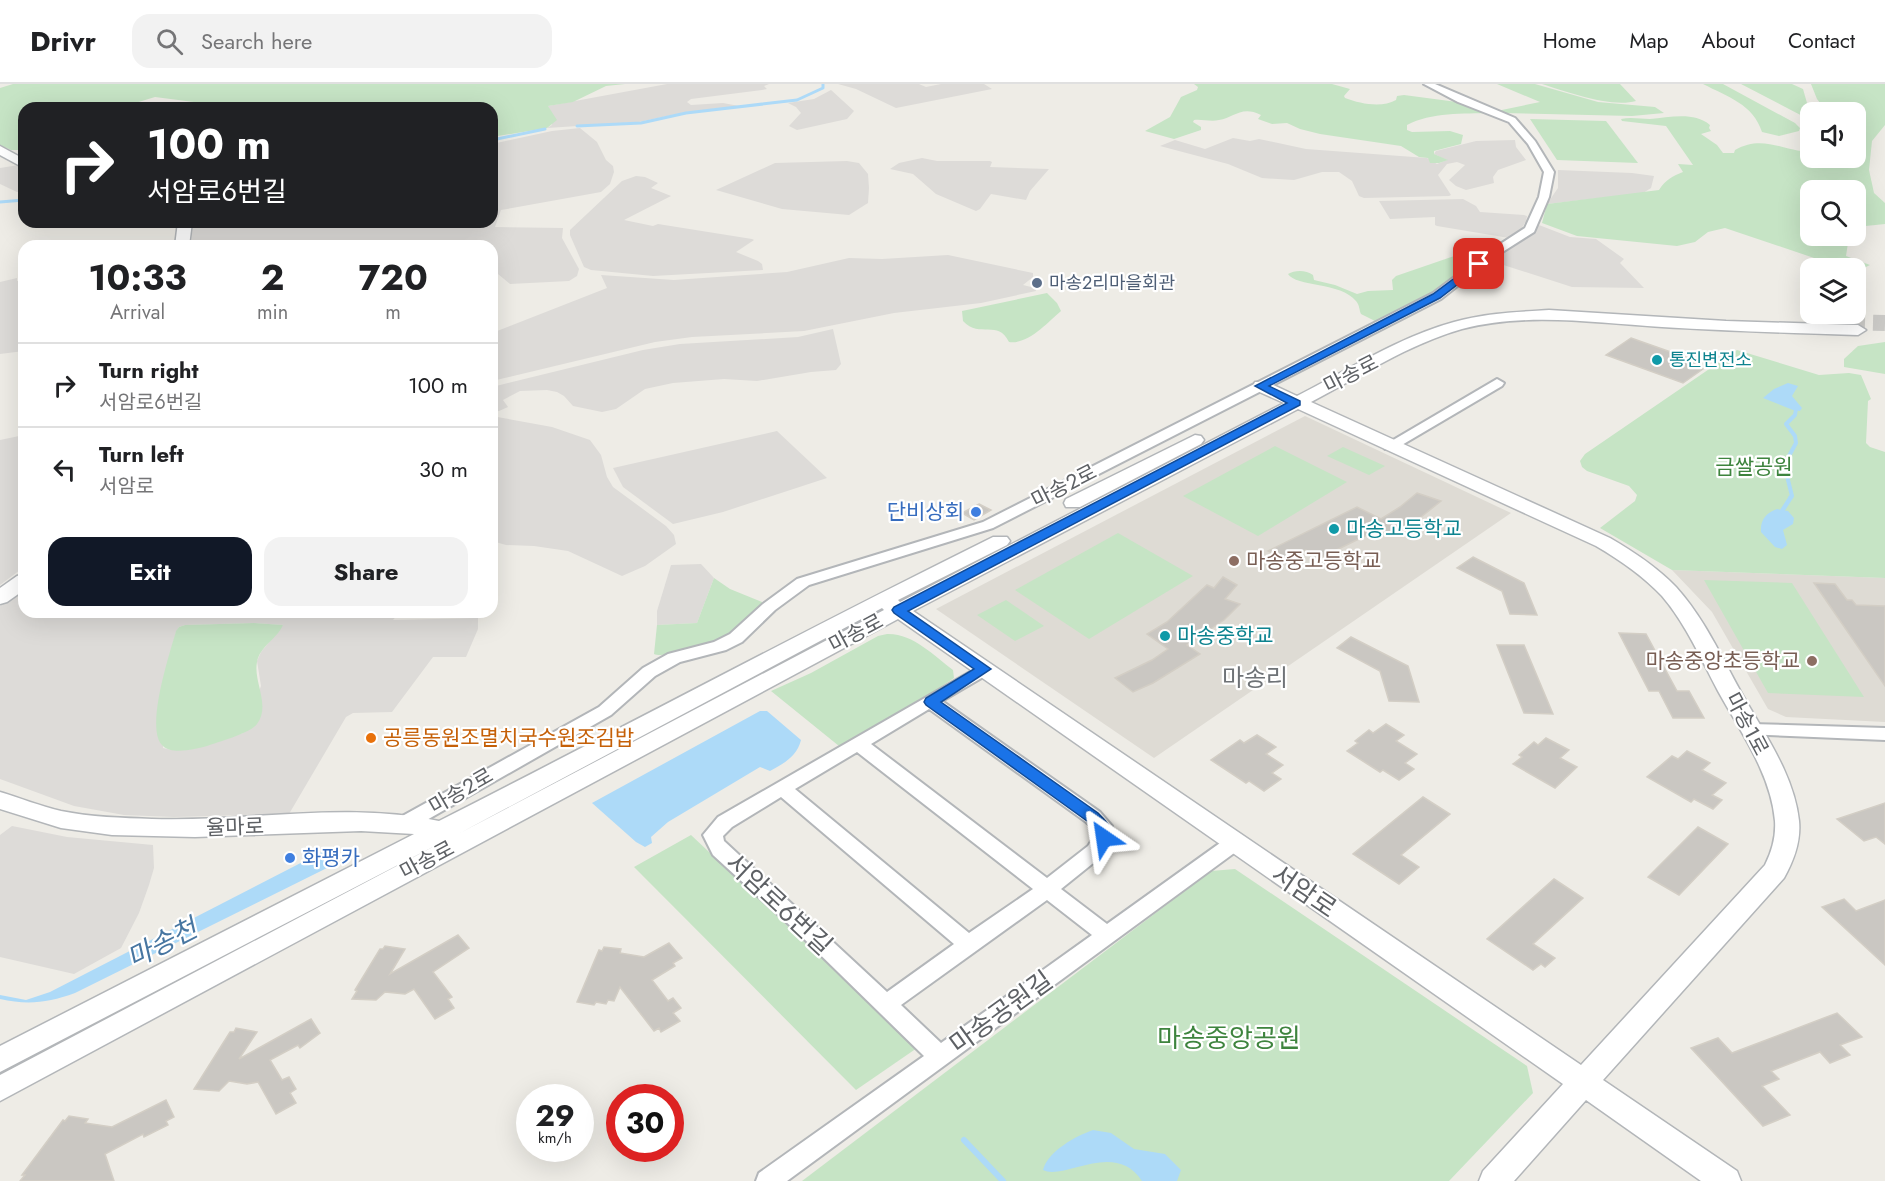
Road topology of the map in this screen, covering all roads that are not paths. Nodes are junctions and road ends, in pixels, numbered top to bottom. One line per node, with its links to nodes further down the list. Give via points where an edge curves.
1 (1428, 84): 6 (street, 마송2로, via 1512,120 1543,159 1549,172 1548,182 1530,230 1437,296)
2 (0, 150): 3 (street)
3 (18, 160)
4 (1854, 326): 7 (street, 마송로, via 1726,326 1549,315 1499,317 1423,337)
5 (1497, 383): 8 (street)
6 (1261, 386): 7 (street, 마송1로); 19 (street, 마송2로, via 988,525 803,582 736,638 674,658 649,672 605,711)
7 (1289, 400): 8 (street, 마송1로); 11 (street, 마송로)
8 (1390, 446): 14 (street, 마송1로, via 1603,542 1648,572 1670,593 1692,624)
9 (18, 584): 10 (street)
10 (0, 598)
11 (891, 605): 12 (street, 서암로); 20 (street, 마송로); 21 (street, 마송로)
12 (984, 669): 13 (street, 서암로6번길); 22 (street, 서암로)
13 (931, 702): 16 (street, 서암로6번길); 23 (street, via 1102,826 1104,838 1095,851)
14 (1751, 730): 15 (street); 29 (street, 마송1로, via 1780,789 1787,818 1786,850 1775,871)
15 (1885, 734)
16 (859, 744): 17 (street, 서암로6번길); 23 (street)
17 (783, 789): 25 (street); 26 (street, 서암로6번길, via 725,822 713,835 715,843)
18 (0, 800): 19 (street, 율마로, via 69,821 153,829)
19 (404, 824): 20 (street, 율마로)
20 (444, 831): 21 (street, 율마로); 28 (street, 마송로)
21 (472, 836): 30 (street, 마송로)
22 (1234, 843): 24 (street, 마송공원길); 29 (street, 서암로)
23 (1047, 889): 24 (street); 25 (street)
24 (1107, 935): 27 (street, 마송공원길)
25 (969, 945): 26 (street)
26 (886, 1004): 27 (street, 서암로6번길)
27 (940, 1057): 32 (street, 마송공원길)
28 (0, 1060)
29 (1584, 1081): 31 (street, 마송1로); 33 (street, 서암로)
30 (0, 1089)
31 (1503, 1178)
32 (768, 1181)
33 (1726, 1181)

